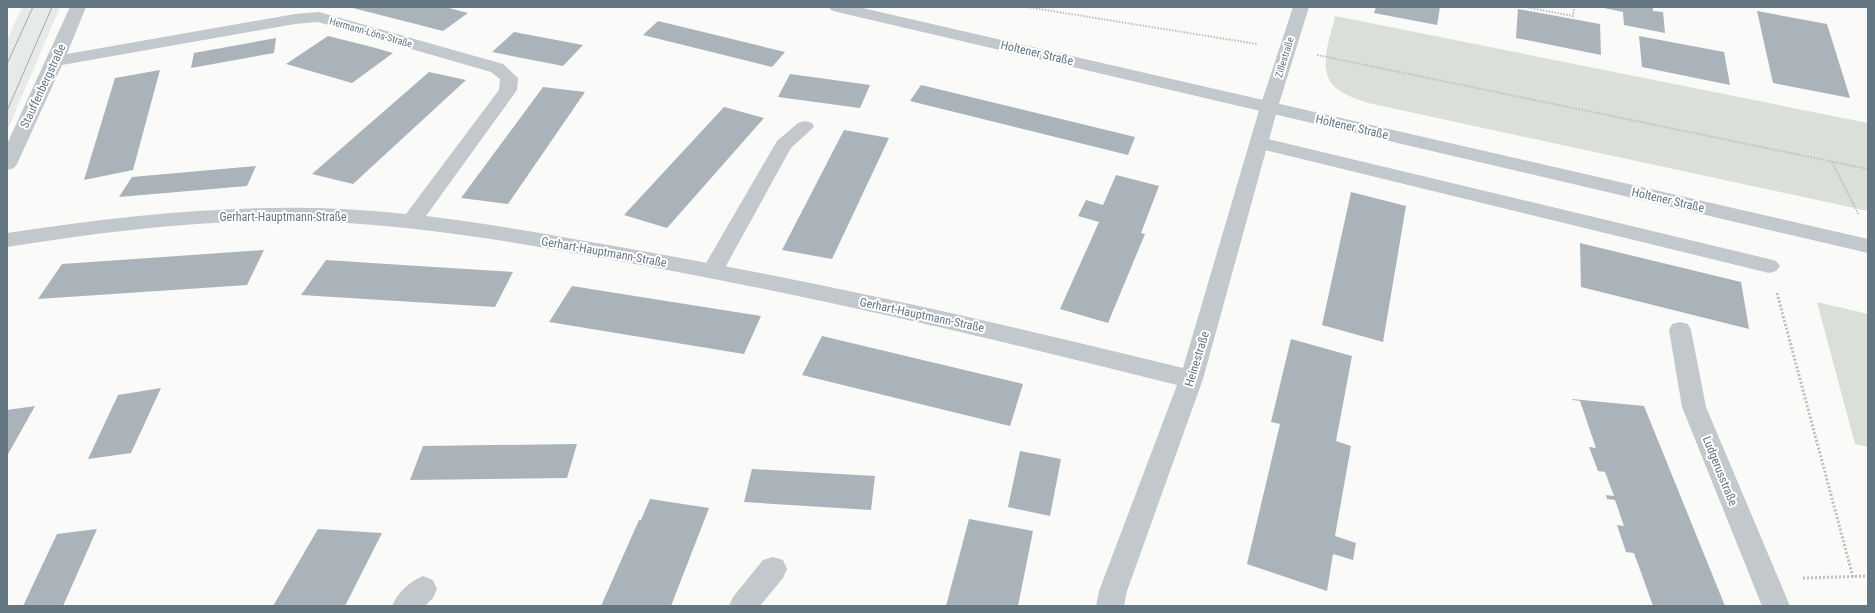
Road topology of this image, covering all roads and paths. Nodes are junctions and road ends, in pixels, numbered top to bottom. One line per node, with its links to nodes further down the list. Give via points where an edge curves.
1 (78, 7): 10 (street, Stauffenbergstraße)
2 (837, 7): 11 (street, Holtener Straße)
3 (1027, 7): 8 (path)
4 (1050, 7): 8 (path)
5 (1301, 7): 9 (street, Zillestraße)
6 (1525, 7): 7 (path, via 1573,16)
7 (1574, 8)
8 (1048, 10): 9 (path)
9 (1286, 49): 11 (street, Zillestraße); 14 (path)
10 (55, 61): 15 (street, Stauffenbergstraße); 18 (street, Hermann-Löns-Straße, via 319,17 497,68 509,78 508,90)
11 (1269, 107): 13 (street, Heinestraße); 20 (street, Holtener Straße)
12 (804, 126): 22 (street, via 784,146)
13 (1260, 143): 21 (street); 24 (street, Heinestraße)
14 (1832, 162): 16 (path); 17 (path)
15 (7, 164)
16 (1868, 169)
17 (1861, 218)
18 (411, 222): 19 (street, Gerhart-Hauptmann-Straße, via 326,215 237,215 83,228); 22 (street, Gerhart-Hauptmann-Straße, via 560,243)
19 (7, 240)
20 (1868, 246)
21 (1769, 266): 27 (path)
22 (713, 270): 24 (street, Gerhart-Hauptmann-Straße, via 1034,340)
23 (1680, 330): 28 (street, Ludgerusstraße, via 1694,407)
24 (1191, 379): 30 (street, Heinestraße, via 1113,591)
25 (773, 569): 29 (street)
26 (1868, 576): 27 (path)
27 (1854, 577): 28 (path)
28 (1764, 579): 31 (street, Ludgerusstraße)
29 (743, 606)
30 (1110, 606)
31 (1776, 606)

